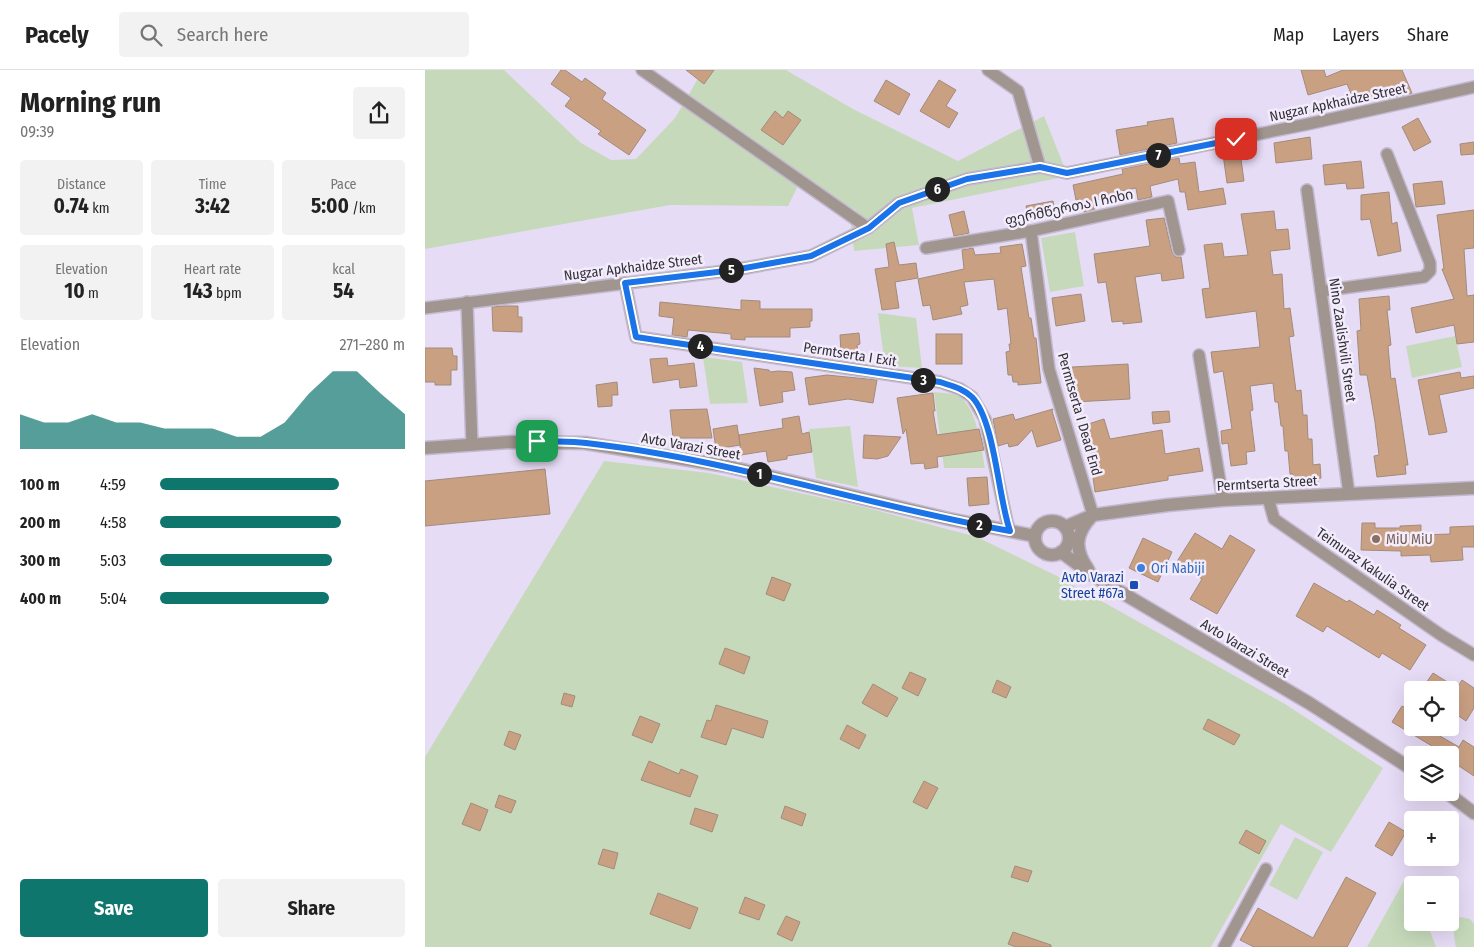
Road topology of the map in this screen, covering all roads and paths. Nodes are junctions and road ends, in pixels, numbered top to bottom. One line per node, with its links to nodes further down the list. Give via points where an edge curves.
1 (642, 70): 7 (street)
2 (988, 70): 5 (street, via 1018,90)
3 (1474, 87): 5 (street, Nugzar Apkhaidze Street, via 1067,173)
4 (1387, 154): 12 (street, via 1431,263 1431,271 1424,277)
5 (1040, 167): 7 (street, Nugzar Apkhaidze Street, via 967,179 899,203)
6 (1307, 190): 12 (street, Nino Zaalishvili Street)
7 (869, 228): 11 (street, Nugzar Apkhaidze Street, via 811,256 734,270)
8 (1031, 231): 9 (street, ფერმწერთა I ჩიხი); 10 (street, ფერმწერთა I ჩიხი, via 1168,201); 22 (street, Permtserta I Dead End, via 1049,369)
9 (926, 248)
10 (1179, 250)
11 (625, 283): 13 (street, Nugzar Apkhaidze Street); 24 (street, Permtserta I Exit, via 636,337 940,382 960,388 972,397 985,419)
12 (1321, 291): 19 (street, Nino Zaalishvili Street)
13 (467, 302): 14 (street, Nugzar Apkhaidze Street); 16 (street)
14 (425, 308)
15 (1199, 356): 21 (street)
16 (473, 445): 17 (street, Avto Varazi Street); 24 (street, Avto Varazi Street, via 537,441 585,443 658,454 725,466)
17 (425, 448)
18 (1474, 488): 19 (street, Permtserta Street)
19 (1349, 494): 20 (street, Permtserta Street)
20 (1268, 498): 21 (street, Permtserta Street); 28 (street, Teimuraz Kakulia Street, via 1274,519)
21 (1223, 500): 22 (street, Permtserta Street)
22 (1093, 515): 23 (street, Permtserta Street); 27 (street, via 1078,541 1082,560)
23 (1065, 527): 25 (street, via 1049,521 1040,526); 26 (street, via 1068,543)
24 (1010, 531): 25 (street, Avto Varazi Street)
25 (1035, 536): 26 (street, via 1037,545 1045,553)
26 (1061, 552): 27 (street, Avto Varazi Street)
27 (1093, 575): 29 (street, Avto Varazi Street, via 1309,703)
28 (1474, 655)
29 (1404, 764)
30 (1458, 801): 31 (street)
31 (1474, 813)
32 (1266, 869): 33 (street)
33 (1224, 947)

